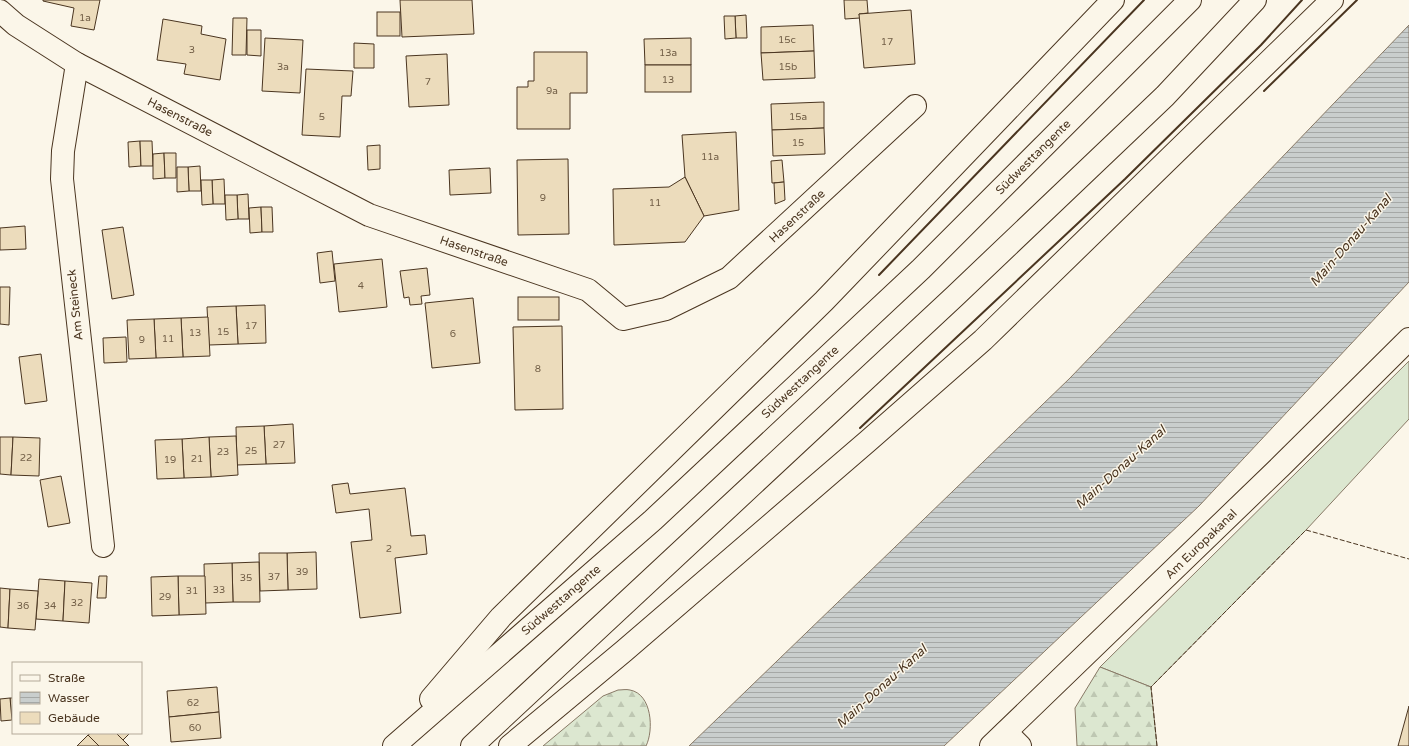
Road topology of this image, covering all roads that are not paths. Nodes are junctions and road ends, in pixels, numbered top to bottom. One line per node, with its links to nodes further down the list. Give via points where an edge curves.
1 (1113, 0): 11 (main road, via 824,301 500,617)
2 (1190, 0): 11 (main road, Südwesttangente, via 921,269 664,509)
3 (1255, 0): 12 (main road, via 1165,96 955,296)
4 (1332, 0): 13 (main road, via 983,340 624,652)
5 (0, 11): 6 (main road, Hasenstraße, via 16,25)
6 (77, 64): 7 (main road, Hasenstraße, via 369,215 588,290 624,319 666,309 729,278); 9 (main road, Am Steineck, via 63,151 62,179)
7 (915, 106)
8 (1409, 339): 10 (main road, Am Europakanal)
9 (102, 546)
10 (1006, 741)
11 (392, 746)
12 (472, 746)
13 (510, 746)

